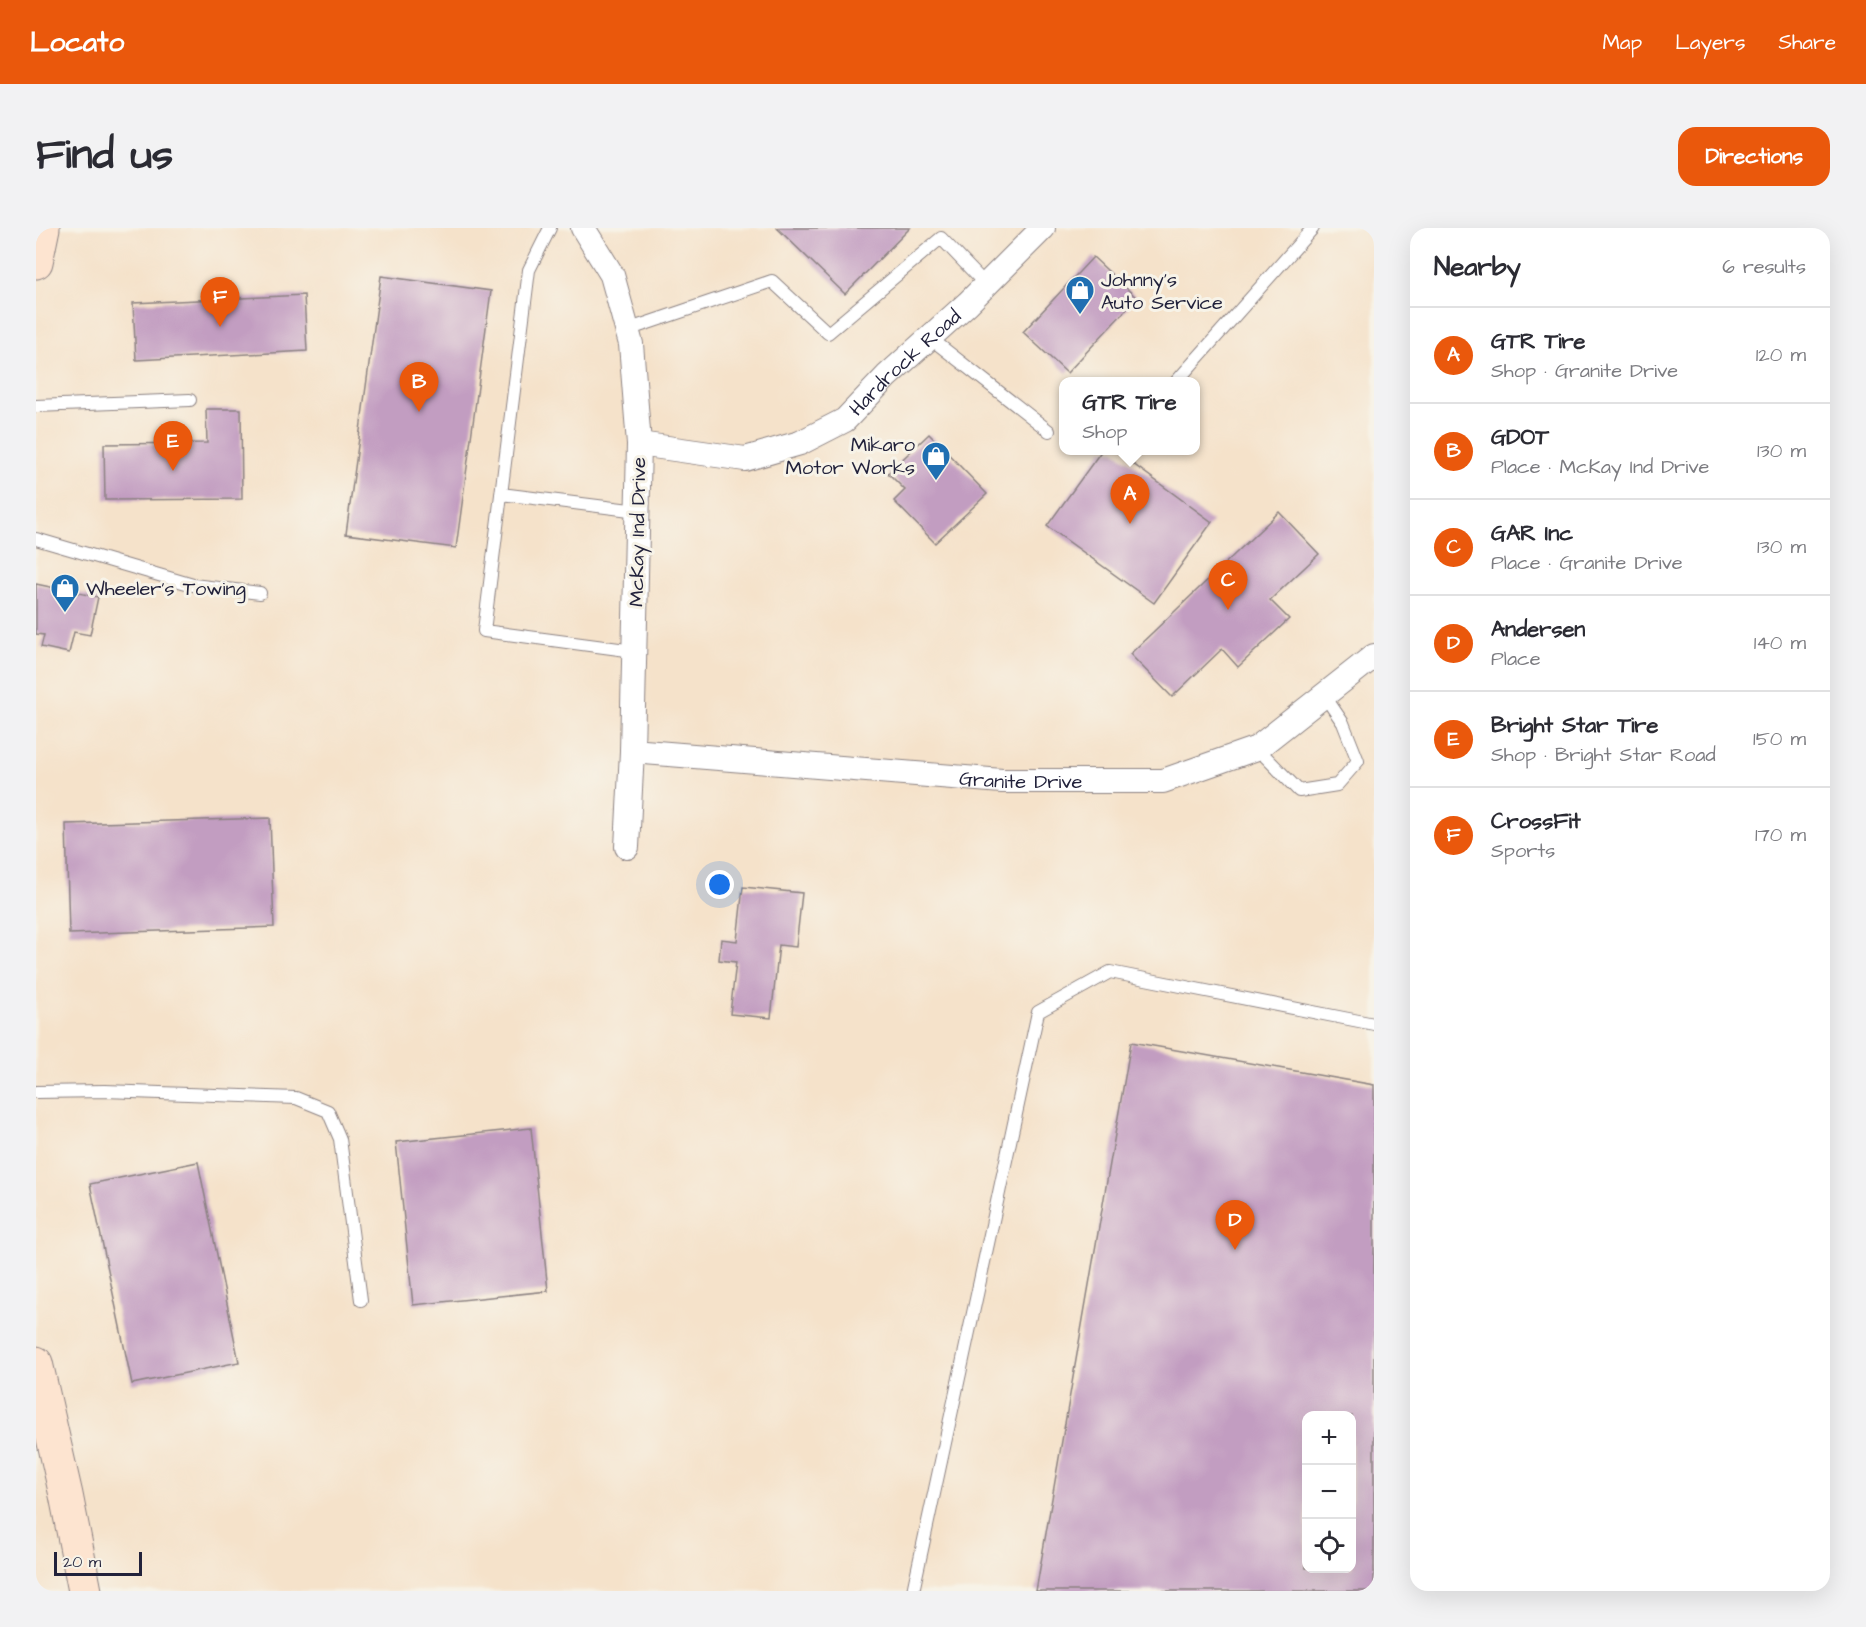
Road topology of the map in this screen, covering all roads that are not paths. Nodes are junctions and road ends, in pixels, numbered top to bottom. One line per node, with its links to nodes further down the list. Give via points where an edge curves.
1 (43, 228): 6 (street)
2 (550, 228): 15 (lane, via 529,270)
3 (583, 228): 8 (street, McKay Ind Drive, via 612,275)
4 (1043, 228): 7 (street, Hardrock Road)
5 (1313, 228): 10 (lane)
6 (36, 262)
7 (986, 285): 8 (lane, via 941,238 828,333 772,281); 9 (street, Hardrock Road)
8 (627, 330): 14 (street, McKay Ind Drive)
9 (930, 338): 13 (lane); 14 (street, Hardrock Road, via 845,420 800,443 745,459)
10 (1180, 377)
11 (190, 400): 12 (lane)
12 (36, 406)
13 (1049, 431)
14 (639, 444): 16 (street, McKay Ind Drive)
15 (501, 494): 16 (lane); 19 (lane, via 484,631)
16 (638, 512): 19 (street, McKay Ind Drive)
17 (36, 539): 18 (lane, via 193,585)
18 (260, 593)
19 (634, 651): 23 (street, McKay Ind Drive)
20 (1374, 656): 21 (street, Granite Drive)
21 (1324, 695): 22 (street, Granite Drive); 22 (lane, via 1343,723 1358,761 1337,784 1299,791)
22 (1257, 748): 23 (street, Granite Drive, via 1163,781 1002,781)
23 (632, 751): 24 (street, McKay Ind Drive)
24 (627, 847)
25 (1374, 1024): 30 (lane, via 1110,972 1038,1012)
26 (36, 1092): 27 (lane, via 296,1098 328,1111 340,1139)
27 (361, 1300)
28 (36, 1363): 29 (street)
29 (85, 1591)
30 (913, 1591)

